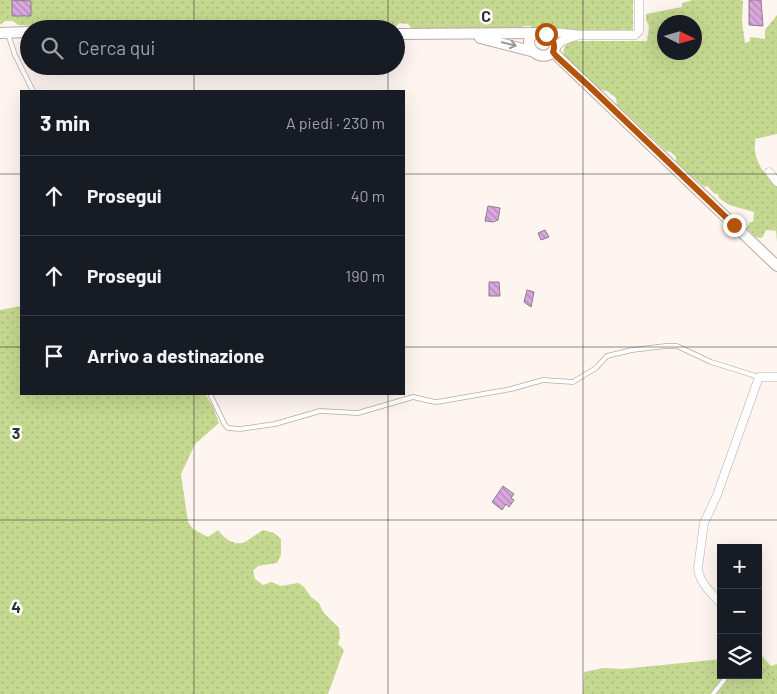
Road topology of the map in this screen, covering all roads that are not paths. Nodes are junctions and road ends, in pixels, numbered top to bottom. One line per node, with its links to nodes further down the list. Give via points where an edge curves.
1 (639, 0): 7 (street, via 639,31 635,35)
2 (2, 32): 3 (main road); 10 (lane)
3 (20, 32)
4 (405, 34): 6 (main road)
5 (543, 34): 6 (main road); 7 (street); 8 (main road, via 530,37); 9 (main road, via 552,39)
6 (452, 35): 8 (main road, one-way to 8, via 485,38)
7 (583, 35): 9 (street, via 562,41)
8 (531, 50): 9 (main road)
9 (550, 52): 15 (main road, via 599,94)
10 (20, 65)
11 (25, 75): 12 (lane)
12 (32, 90)
13 (773, 172): 14 (street)
14 (777, 182)
15 (777, 266)
16 (759, 376): 17 (street); 18 (lane, via 711,362 677,346 666,346 607,356 596,368 573,382 543,380 443,402 413,397 358,413 320,411 276,424 240,429 225,425); 19 (street, via 702,532 698,575)
17 (777, 377)
18 (210, 395)
19 (717, 600)
20 (725, 679): 21 (lane)
21 (713, 694)

